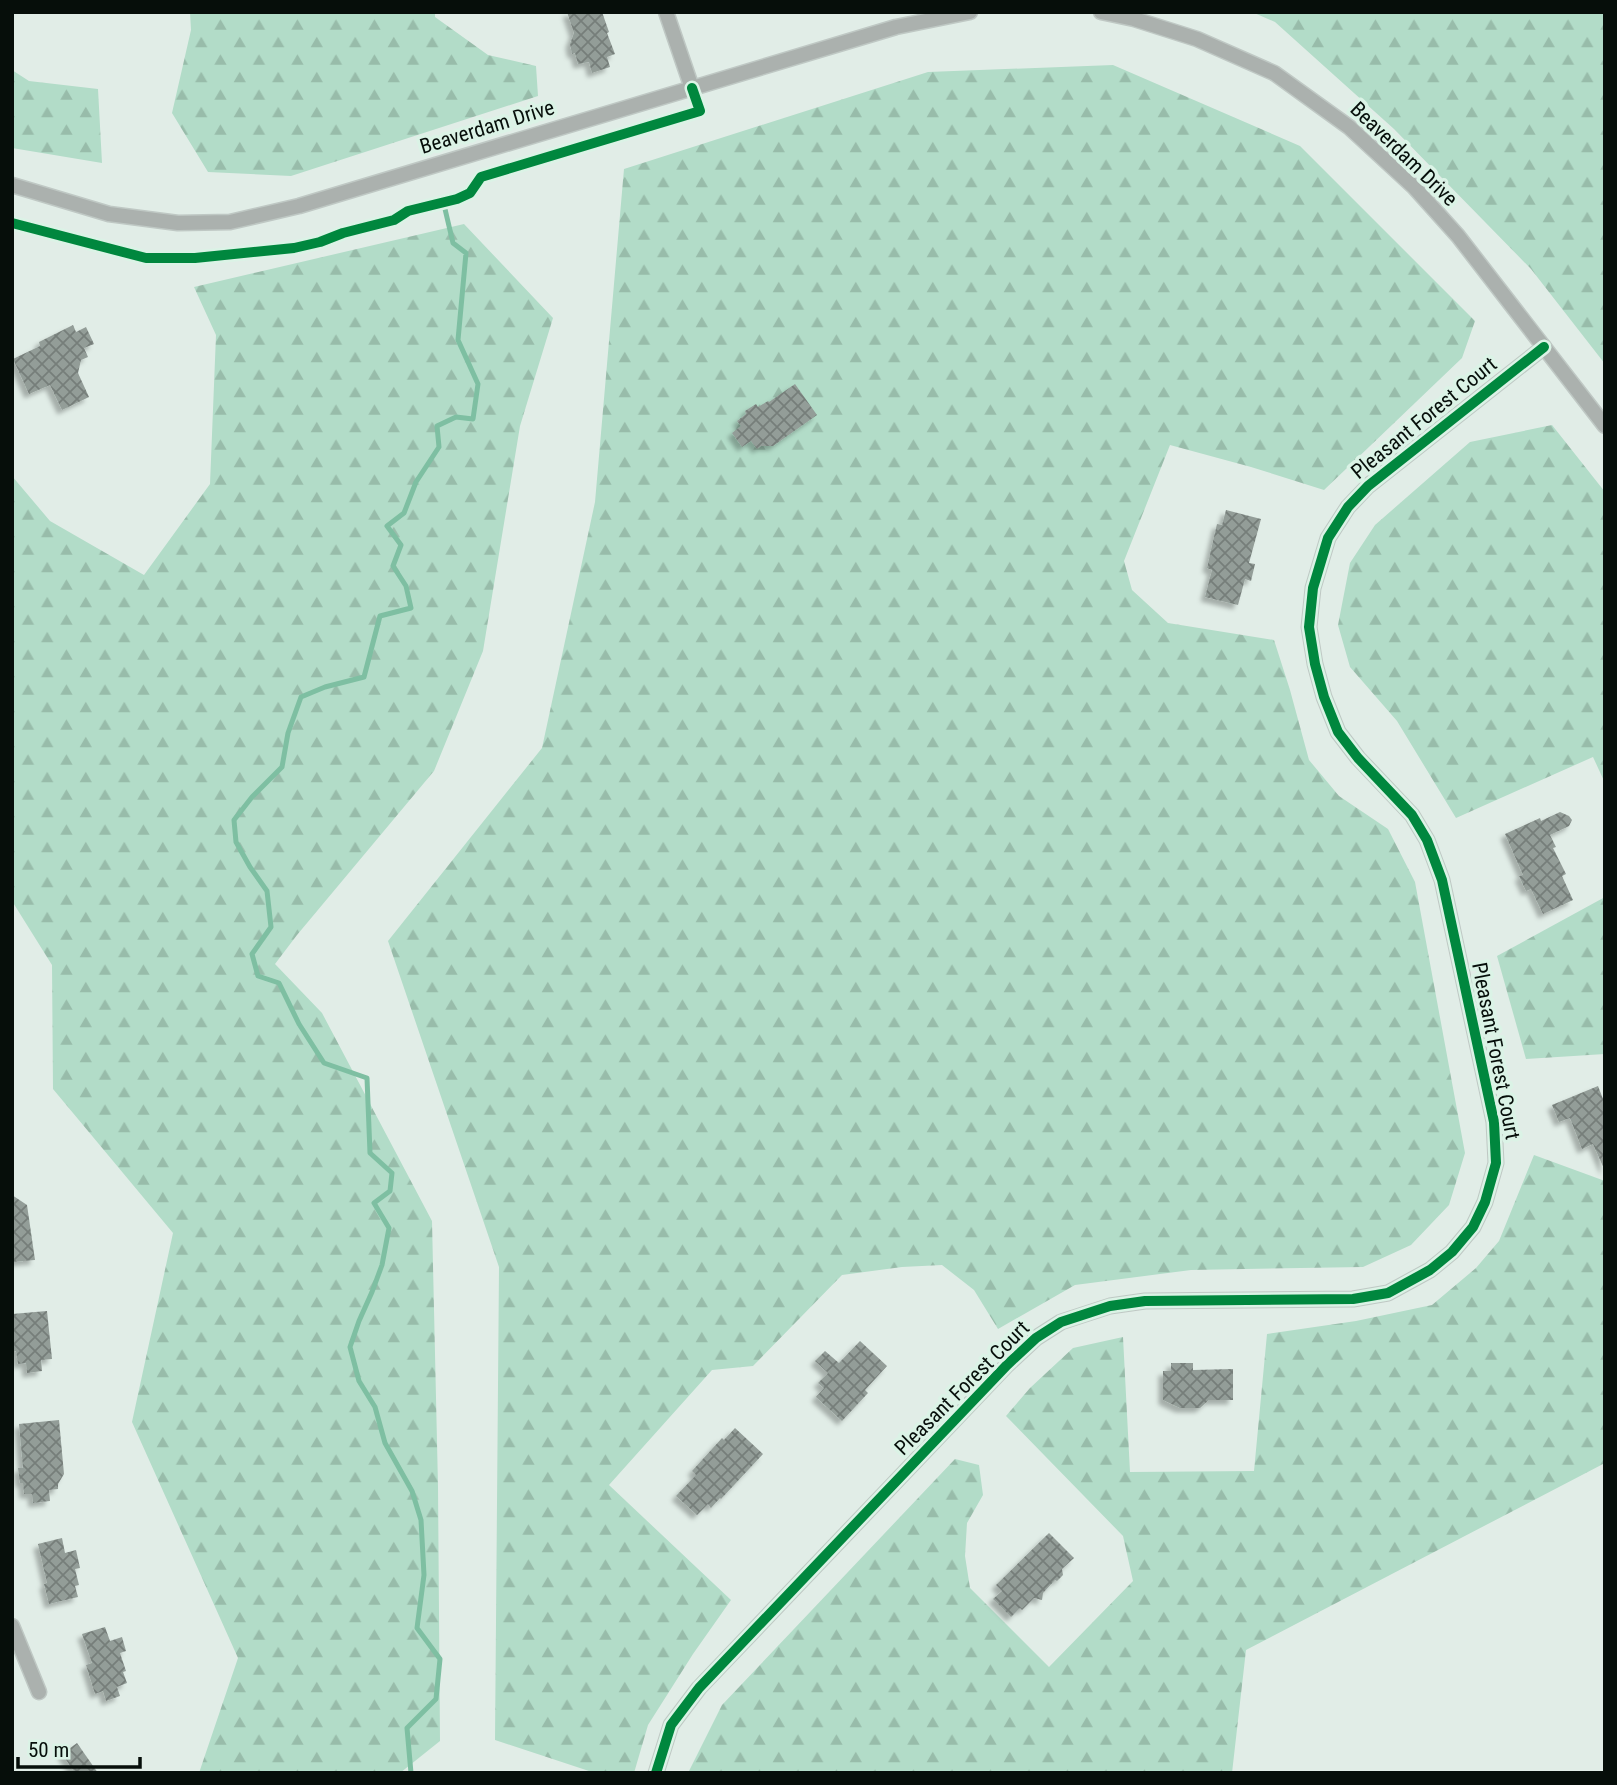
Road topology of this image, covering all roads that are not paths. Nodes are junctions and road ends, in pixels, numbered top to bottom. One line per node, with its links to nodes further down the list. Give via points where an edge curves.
1 (666, 12): 4 (street)
2 (970, 12): 4 (street, Beaverdam Drive, via 896,27)
3 (1101, 12): 6 (street, Beaverdam Drive, via 1197,39 1274,73 1349,127 1414,187 1458,236)
4 (692, 88): 5 (street, Beaverdam Drive, via 299,206 230,222 178,223 109,214)
5 (12, 186)
6 (1544, 347): 7 (street, Beaverdam Drive); 10 (street, Pleasant Forest Court, via 1368,486 1348,507 1328,538 1313,587 1309,626 1324,698 1338,732 1412,814 1443,880 1494,1122 1496,1163 1486,1202 1473,1227 1430,1270 1388,1293 1353,1299 1145,1301 1110,1306 1061,1322 1036,1338 699,1688 671,1725)
7 (1605, 426)
8 (12, 1626): 9 (street)
9 (39, 1692)
10 (656, 1773)

